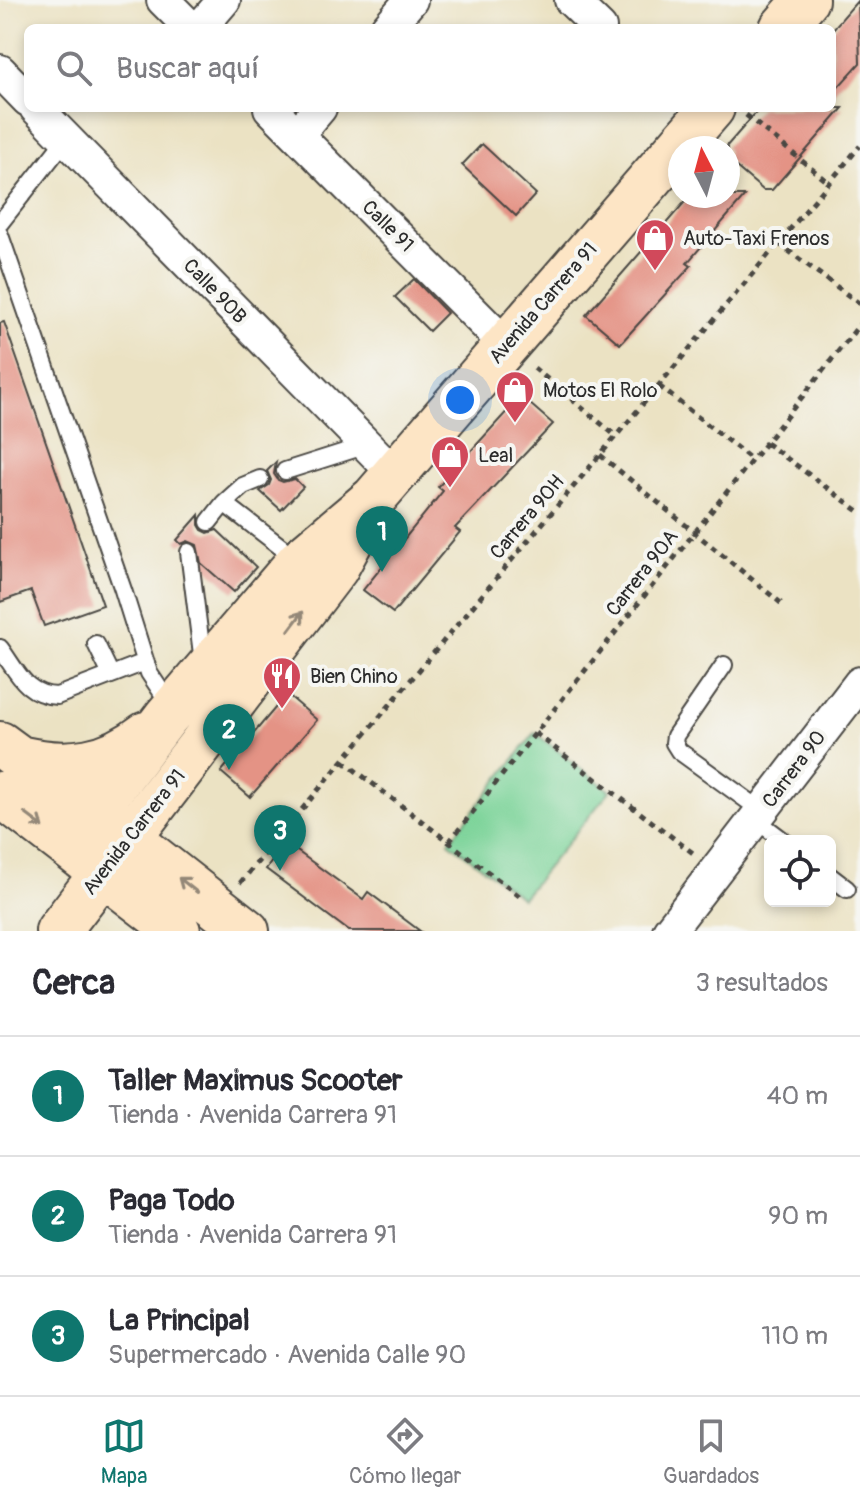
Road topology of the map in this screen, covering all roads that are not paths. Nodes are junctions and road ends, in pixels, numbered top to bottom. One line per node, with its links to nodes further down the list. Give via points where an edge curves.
1 (163, 0): 5 (street)
2 (224, 0): 6 (street)
3 (411, 0): 7 (street)
4 (571, 0): 8 (street)
5 (187, 24)
6 (203, 24)
7 (390, 24)
8 (596, 24)
9 (0, 71): 10 (street)
10 (24, 96)
11 (40, 112): 16 (street, Calle 90B)
12 (274, 112): 15 (street, Calle 91)
13 (317, 112): 15 (street)
14 (725, 112): 19 (main road, Avenida Carrera 91)
15 (297, 135): 19 (street, Calle 91)
16 (66, 139): 17 (lane); 21 (street, Calle 90B)
17 (0, 223)
18 (0, 235): 29 (lane)
19 (515, 352): 21 (main road, Avenida Carrera 91)
20 (285, 471): 21 (lane)
21 (378, 472): 26 (main road, Avenida Carrera 91); 39 (main road, Avenida Carrera 91, one-way to 21, via 336,568)
22 (260, 479): 23 (lane)
23 (224, 503): 24 (lane); 26 (lane)
24 (209, 522)
25 (189, 552): 31 (lane)
26 (299, 561): 31 (main road, Avenida Carrera 91)
27 (96, 644): 32 (lane)
28 (0, 648): 32 (lane, via 32,690 43,695 57,696)
29 (145, 662): 32 (lane); 34 (lane)
30 (724, 665): 37 (lane, via 674,743)
31 (205, 671): 34 (main road, Avenida Carrera 91)
32 (111, 675)
33 (860, 683): 37 (street, Carrera 90)
34 (170, 712): 35 (main road, via 129,746 91,762); 36 (main road, Avenida Carrera 91)
35 (6, 765): 36 (main road); 40 (main road, one-way to 40)
36 (94, 812): 39 (main road); 40 (main road, Avenida Carrera 91)
37 (759, 815): 38 (lane); 47 (street, Carrera 90)
38 (778, 835)
39 (130, 839): 41 (main road, Avenida Carrera 91); 44 (main road, one-way to 39)
40 (68, 846): 41 (main road)
41 (104, 873): 45 (main road, Avenida Carrera 91); 46 (main road)
42 (836, 881): 43 (lane)
43 (847, 889)
44 (233, 920)
45 (58, 931)
46 (178, 931)
47 (669, 931)

